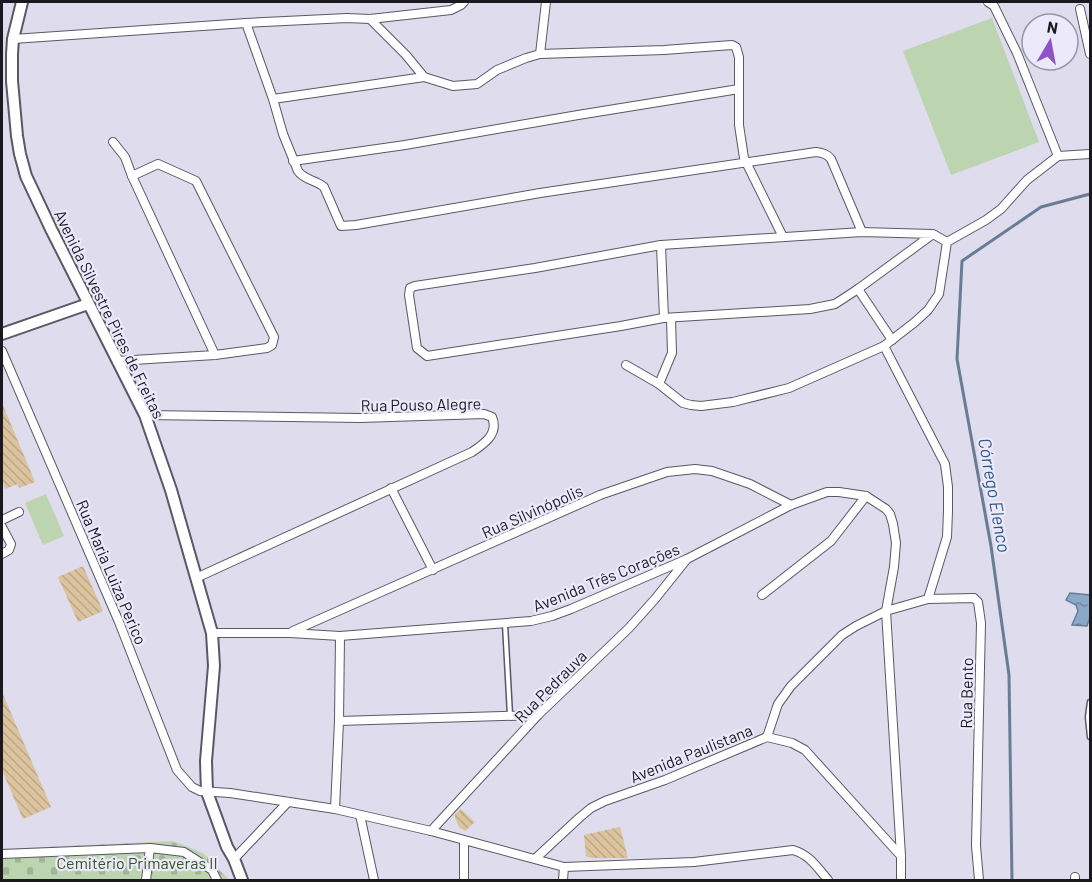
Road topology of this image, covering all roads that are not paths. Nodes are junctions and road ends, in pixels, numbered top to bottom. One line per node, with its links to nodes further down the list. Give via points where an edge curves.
1 (22, 2): 9 (main road, Avenida Silvestre Pires de Freitas)
2 (464, 2): 6 (street, via 451,10)
3 (546, 2): 10 (street)
4 (988, 2): 17 (street, via 994,6 1017,53)
5 (1080, 9): 8 (street)
6 (370, 19): 7 (street); 12 (street)
7 (246, 23): 9 (street); 14 (street)
8 (1087, 23): 11 (street)
9 (13, 39): 27 (main road, Avenida Silvestre Pires de Freitas, via 17,135 26,176)
10 (540, 54): 12 (street, via 498,70 477,84 453,86); 13 (street, via 732,45 739,57)
11 (1090, 54)
12 (424, 77): 14 (street)
13 (739, 90): 18 (street); 19 (street, via 739,125)
14 (273, 99): 18 (street)
15 (113, 142): 20 (street, via 125,157)
16 (1090, 154): 17 (street)
17 (1058, 156): 24 (street, via 1027,180 1001,209)
18 (293, 161): 19 (street, via 301,176 324,187 342,226)
19 (747, 162): 21 (street, via 816,152 828,156); 23 (street)
20 (132, 176): 33 (street); 33 (street, via 158,164 196,181 274,337 267,348)
21 (862, 232): 22 (street); 23 (street)
22 (933, 234): 24 (street); 26 (street)
23 (783, 237): 25 (street)
24 (947, 242): 30 (street, via 939,294 928,310)
25 (661, 245): 28 (street); 28 (street, via 415,286 410,288 409,295 417,348 427,356)
26 (858, 289): 28 (street, via 835,304 810,309); 30 (street)
27 (88, 304): 29 (main road); 34 (main road, Avenida Silvestre Pires de Freitas)
28 (668, 318): 36 (street, via 672,353)
29 (2, 334)
30 (892, 340): 31 (street)
31 (884, 346): 36 (street, via 789,388 733,402 691,405); 49 (street, via 945,464 947,537)
32 (2, 351): 61 (street, Rua Maria Luiza Perico, via 119,622 177,770 192,787)
33 (214, 355): 34 (street)
34 (117, 361): 37 (main road, Avenida Silvestre Pires de Freitas)
35 (626, 365): 36 (street)
36 (659, 384)
37 (146, 415): 38 (street, Rua Pouso Alegre, via 492,417 493,431 483,446); 47 (main road, Avenida Silvestre Pires de Freitas)
38 (391, 488): 46 (street); 47 (street, Rua Pouso Alegre)
39 (866, 496): 40 (street, Avenida Três Corações, via 827,492); 48 (street, via 831,541); 50 (street, Avenida Três Corações, via 886,509 893,524 896,543)
40 (791, 505): 45 (street, Avenida Três Corações); 46 (street, Rua Silvinópolis, via 731,477 683,469 600,495)
41 (19, 512): 42 (street)
42 (2, 520)
43 (2, 527): 44 (street, via 11,544)
44 (2, 554)
45 (687, 559): 51 (street, Avenida Três Corações, via 552,616); 57 (street, Rua Pedrauva, via 629,628)
46 (433, 570): 53 (street, Rua Silvinópolis)
47 (196, 578): 52 (main road, Avenida Silvestre Pires de Freitas)
48 (762, 595)
49 (928, 599): 50 (street, Rua Bento); 81 (street, Rua Bento, via 974,598 980,610 976,846)
50 (886, 611): 60 (street, Rua Bento, via 842,635 791,686 778,704); 69 (street, Avenida Três Corações)
51 (505, 624): 54 (street, Avenida Três Corações); 56 (lane)
52 (212, 633): 53 (street, Avenida Três Corações); 61 (main road, Avenida Silvestre Pires de Freitas, via 214,666)
53 (290, 633): 54 (street, Avenida Três Corações)
54 (340, 636): 58 (street)
55 (1090, 702): 59 (lane)
56 (510, 716): 57 (street); 58 (street)
57 (537, 716): 65 (street, Rua Pedrauva)
58 (339, 721): 63 (street)
59 (1090, 736)
60 (767, 737): 69 (street, Avenida Paulistana, via 805,750); 70 (street, Avenida Paulistana, via 591,808)
61 (207, 792): 62 (street); 71 (main road, Avenida Silvestre Pires de Freitas)
62 (288, 802): 63 (street); 71 (street)
63 (335, 809): 64 (street)
64 (360, 815): 65 (street); 77 (street)
65 (431, 831): 66 (street)
66 (464, 841): 70 (street); 78 (street)
67 (150, 848): 68 (street); 74 (street); 75 (street, via 184,852 212,870)
68 (2, 854)
69 (901, 856): 73 (street, Avenida Três Corações)
70 (536, 858): 72 (street)
71 (234, 859): 76 (main road, Avenida Silvestre Pires de Freitas)
72 (564, 867): 79 (street); 80 (street, via 694,862 793,850 810,858)
73 (899, 879)
74 (146, 880)
75 (217, 880)
76 (242, 880)
77 (374, 880)
78 (464, 880)
79 (563, 880)
80 (828, 880)
81 (979, 880)

